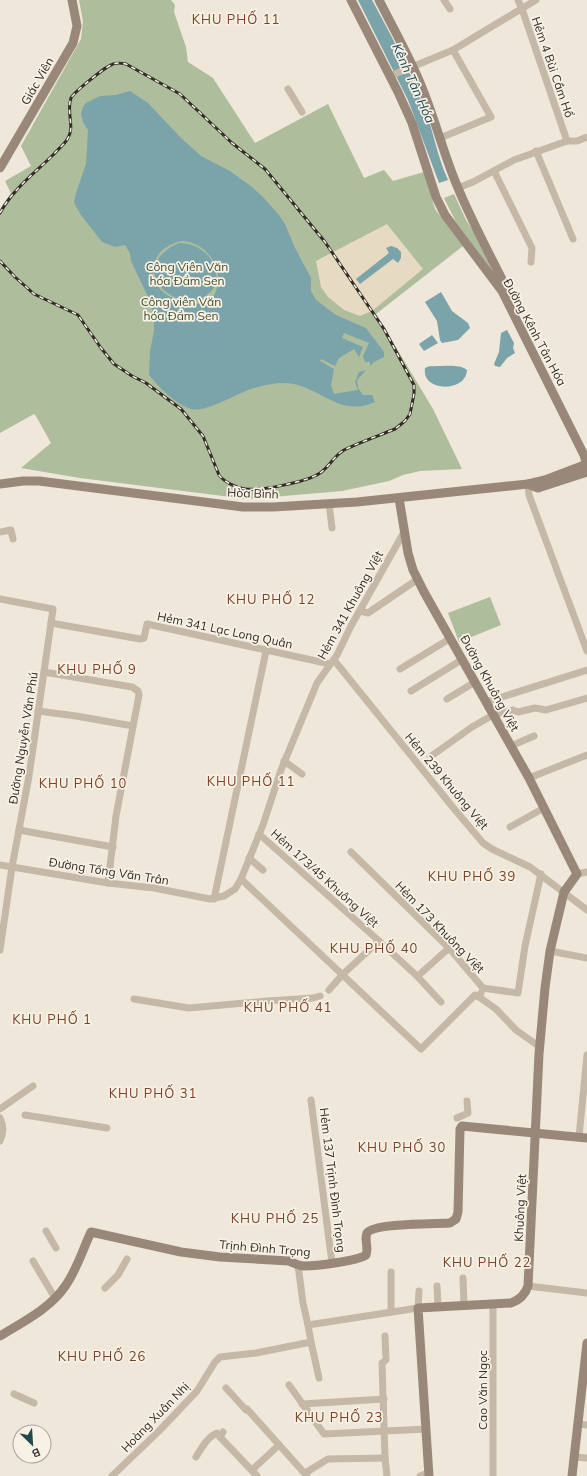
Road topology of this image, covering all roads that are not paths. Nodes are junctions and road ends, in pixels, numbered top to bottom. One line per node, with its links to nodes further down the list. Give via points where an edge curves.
1 (72, 0): 18 (street, Giác Viên, via 77,26 73,43)
2 (351, 0): 11 (street, Đường Kênh Tân Hóa)
3 (379, 0): 10 (street, Đường Kênh Tân Hóa)
4 (444, 0): 7 (street)
5 (518, 0): 8 (street, Hẻm 4 Bùi Cầm Hổ)
6 (536, 0): 8 (street)
7 (450, 8)
8 (522, 9): 9 (street); 16 (street, Hẻm 4 Bùi Cầm Hổ)
9 (453, 50): 10 (street); 15 (street, via 491,117)
10 (410, 67): 11 (street); 15 (street, Đường Kênh Tân Hóa, via 426,96)
11 (392, 75): 23 (street, Đường Kênh Tân Hóa, via 412,122 439,203)
12 (288, 88): 13 (street)
13 (302, 112)
14 (587, 137): 16 (street)
15 (440, 138): 20 (street, Đường Kênh Tân Hóa)
16 (567, 141): 17 (street)
17 (536, 151): 19 (street); 22 (street)
18 (0, 168)
19 (494, 171): 20 (street); 24 (street, via 532,248)
20 (458, 188): 21 (street, Đường Kênh Tân Hóa)
21 (479, 232): 23 (street, via 475,239); 25 (street, Đường Kênh Tân Hóa)
22 (574, 239)
23 (464, 240): 26 (street, Đường Kênh Tân Hóa, via 502,291)
24 (532, 262)
25 (587, 448)
26 (587, 464): 29 (street)
27 (587, 472): 29 (street, via 538,488)
28 (0, 484): 31 (street, Hòa Bình, via 39,481 243,507)
29 (528, 484): 30 (street, Hòa Bình); 42 (street, via 529,495)
30 (399, 498): 31 (street, Hòa Bình); 34 (street, Đường Khuông Việt)
31 (329, 503): 32 (street)
32 (332, 528)
33 (0, 532): 35 (street, via 11,530)
34 (404, 532): 36 (street, Đường Khuông Việt, via 413,570); 38 (street, Hẻm 341 Khuông Việt)
35 (13, 540)
36 (418, 579): 38 (street, via 368,613); 40 (street, Đường Khuông Việt)
37 (0, 599): 39 (street, via 53,609)
38 (360, 611): 44 (street, Hẻm 341 Khuông Việt)
39 (51, 623): 41 (street, Hẻm 341 Lạc Long Quân, via 140,640 144,637 147,624); 47 (street, Đường Nguyễn Văn Phú)
40 (451, 638): 43 (street, Đường Khuông Việt); 45 (street)
41 (266, 651): 44 (street, Hẻm 341 Lạc Long Quân); 79 (street)
42 (587, 651)
43 (462, 660): 48 (street, Đường Khuông Việt); 49 (street)
44 (332, 662): 60 (street, Hẻm 341 Khuông Việt, via 317,683); 74 (street, Hẻm 239 Khuông Việt, via 484,843)
45 (400, 669)
46 (587, 670): 52 (street)
47 (44, 672): 53 (street, Đường Nguyễn Văn Phú); 55 (street, via 136,689 139,695)
48 (475, 682): 51 (street); 52 (street, Đường Khuông Việt)
49 (411, 690)
50 (587, 698): 54 (street, via 546,710 513,710)
51 (447, 699)
52 (486, 702): 54 (street, Đường Khuông Việt)
53 (38, 712): 55 (street); 65 (street, Đường Nguyễn Văn Phú)
54 (493, 715): 57 (street, Đường Khuông Việt); 59 (street)
55 (133, 726): 67 (street, via 116,816)
56 (534, 736): 57 (street)
57 (511, 746): 62 (street, Đường Khuông Việt)
58 (587, 755): 62 (street)
59 (430, 757)
60 (284, 761): 61 (street); 66 (street, Hẻm 341 Khuông Việt)
61 (302, 774)
62 (529, 778): 63 (street, Đường Khuông Việt)
63 (544, 808): 64 (street); 75 (street, Đường Khuông Việt)
64 (510, 827)
65 (19, 830): 67 (street); 71 (street, Đường Nguyễn Văn Phú)
66 (259, 834): 69 (street, Hẻm 341 Khuông Việt); 81 (street, Hẻm 173/45 Khuông Việt)
67 (113, 847): 77 (street)
68 (351, 852): 82 (street, Hẻm 173 Khuông Việt)
69 (249, 858): 72 (street); 76 (street, Hẻm 341 Khuông Việt)
70 (0, 865): 71 (street, Đường Tống Văn Trân)
71 (12, 867): 77 (street, Đường Tống Văn Trân); 83 (street, Đường Nguyễn Văn Phú)
72 (263, 870)
73 (587, 872): 75 (street)
74 (541, 874): 78 (street, Hẻm 239 Khuông Việt); 88 (street, via 525,946 518,993)
75 (577, 874): 78 (street, Khuông Việt)
76 (241, 879): 79 (street, Hẻm 341 Khuông Việt, via 230,893); 86 (street)
77 (108, 882): 79 (street, Đường Tống Văn Trân)
78 (564, 892): 80 (street, Hẻm 239 Khuông Việt); 84 (street, Khuông Việt)
79 (214, 899)
80 (587, 910)
81 (379, 940): 86 (street); 87 (street, Hẻm 173/45 Khuông Việt)
82 (449, 948): 87 (street); 88 (street, Hẻm 173 Khuông Việt)
83 (0, 950)
84 (550, 951): 85 (street); 94 (street, Khuông Việt)
85 (587, 958)
86 (343, 974): 89 (street); 91 (street, via 421,1050 475,995)
87 (417, 976): 93 (street, Hẻm 173/45 Khuông Việt)
88 (483, 988): 91 (street, Hẻm 173 Khuông Việt)
89 (329, 990)
90 (320, 996): 92 (street, via 189,1008)
91 (479, 997): 94 (street, via 496,1009 516,1030)
92 (134, 999)
93 (441, 1002)
94 (540, 1047): 104 (street, Khuông Việt)
95 (587, 1055): 105 (street)
96 (33, 1086): 99 (street)
97 (311, 1100): 111 (street, Hẻm 137 Trịnh Đình Trọng)
98 (467, 1101): 102 (street, via 468,1113)
99 (0, 1109)
100 (25, 1115): 103 (street)
101 (0, 1118): 106 (street, via 4,1130)
102 (457, 1118)
103 (107, 1128)
104 (536, 1132): 105 (street, Trịnh Đình Trọng); 111 (street, Trịnh Đình Trọng, via 462,1126 458,1212 454,1221 373,1228 366,1238 366,1255); 116 (street, Khuông Việt)
105 (583, 1137)
106 (0, 1141)
107 (46, 1231): 108 (street)
108 (56, 1248)
109 (127, 1259): 117 (street, via 118,1275)
110 (33, 1261): 120 (street)
111 (332, 1263): 112 (street, Trịnh Đình Trọng)
112 (298, 1265): 120 (street, Trịnh Đình Trọng, via 289,1261 175,1250 91,1232 70,1279); 126 (street)
113 (391, 1272): 125 (street)
114 (463, 1278): 122 (street)
115 (437, 1286): 123 (street)
116 (528, 1286): 119 (street); 121 (street, via 516,1302)
117 (105, 1288)
118 (419, 1291): 124 (street)
119 (587, 1293)
120 (55, 1298): 127 (street, Trịnh Đình Trọng, via 27,1320)
121 (493, 1304): 122 (street); 152 (street, Cao Văn Ngọc)
122 (464, 1306): 123 (street)
123 (438, 1307): 124 (street)
124 (418, 1308): 125 (street); 140 (street)
125 (391, 1312): 126 (street)
126 (308, 1325): 129 (street)
127 (0, 1336)
128 (384, 1336): 136 (street)
129 (311, 1342): 131 (street); 149 (street, Hoàng Xuân Nhị, via 220,1357 197,1391)
130 (587, 1343): 139 (street)
131 (319, 1378)
132 (289, 1385): 138 (street)
133 (226, 1388): 142 (street)
134 (587, 1389): 139 (street)
135 (14, 1394): 137 (street)
136 (384, 1399): 138 (street); 141 (street)
137 (34, 1403)
138 (302, 1404): 141 (street, via 324,1434)
139 (583, 1425): 145 (street)
140 (426, 1429): 141 (street); 148 (street)
141 (385, 1430): 144 (street)
142 (279, 1445): 146 (street); 147 (street)
143 (196, 1457): 146 (street, via 214,1434 222,1434)
144 (385, 1458): 147 (street, via 328,1459); 151 (street)
145 (580, 1458): 153 (street); 154 (street)
146 (252, 1470): 150 (street)
147 (306, 1475)
148 (426, 1475)
149 (112, 1476)
150 (257, 1476)
151 (387, 1476)
152 (493, 1476)
153 (572, 1476)
154 (577, 1476)

